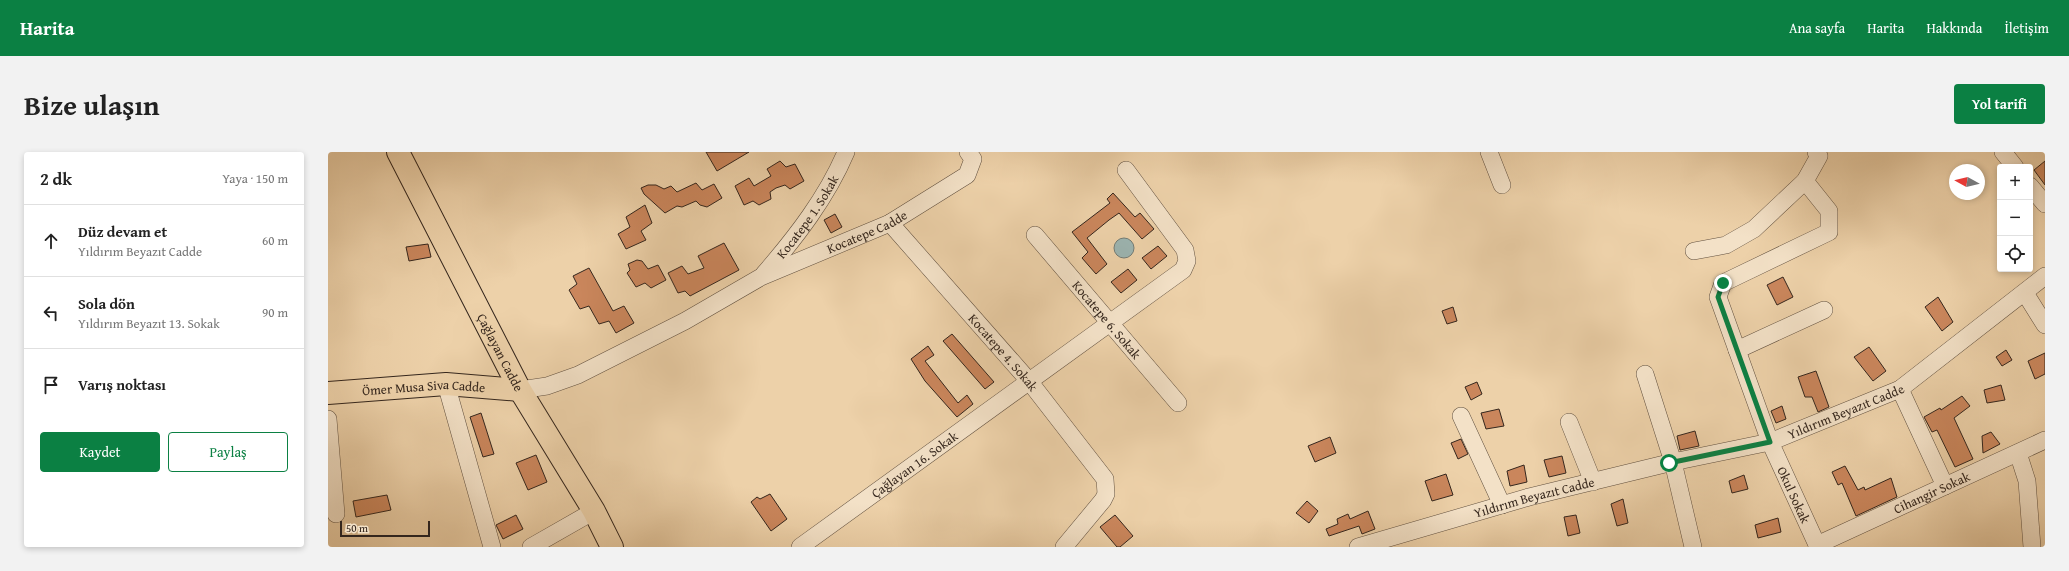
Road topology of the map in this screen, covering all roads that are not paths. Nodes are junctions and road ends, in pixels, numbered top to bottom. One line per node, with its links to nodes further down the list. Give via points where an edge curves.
1 (398, 152): 27 (main road, Çağlayan Cadde)
2 (846, 152): 17 (street, Kocatepe 1. Sokak, via 839,168 794,239)
3 (968, 152): 13 (street, Kocatepe Cadde, via 973,159 967,175)
4 (1489, 152): 10 (street)
5 (1816, 152): 9 (street, via 1819,156)
6 (2003, 152): 7 (street)
7 (2013, 164)
8 (1126, 170): 20 (street, Çağlayan 16. Sokak, via 1185,250 1187,261 1183,270)
9 (1805, 181): 15 (street, via 1754,229 1726,246); 22 (street, Okul Sokak, via 1829,211 1829,232 1723,283 1718,297)
10 (1502, 185)
11 (2033, 190): 12 (street)
12 (2045, 204)
13 (890, 223): 17 (street, Kocatepe Cadde); 24 (street, Kocatepe 4. Sokak)
14 (1035, 236): 20 (street, Kocatepe 6. Sokak)
15 (1694, 251)
16 (2045, 276): 18 (street, Yıldırım Beyazıt Cadde)
17 (761, 277): 27 (street, via 685,321 578,374 547,386)
18 (2025, 293): 21 (street); 26 (street, Yıldırım Beyazıt Cadde)
19 (1824, 310): 22 (street)
20 (1109, 322): 24 (street, Çağlayan 16. Sokak); 29 (street, Kocatepe 6. Sokak)
21 (2045, 325)
22 (1737, 350): 34 (street, Okul Sokak)
23 (1645, 374): 36 (street)
24 (1029, 382): 47 (street, Çağlayan 16. Sokak); 48 (street, Kocatepe 4. Sokak, via 1105,479 1106,494 1103,500)
25 (446, 384): 27 (main road, Ömer Musa Siva Cadde); 28 (main road, Ömer Musa Siva Cadde); 44 (street)
26 (1900, 389): 34 (street, Yıldırım Beyazıt Cadde); 38 (street)
27 (520, 390): 40 (main road, Çağlayan Cadde)
28 (328, 393)
29 (1178, 403)
30 (1461, 416): 39 (street)
31 (328, 419): 41 (street)
32 (1569, 422): 37 (street)
33 (2045, 440): 35 (street, Cihangir Sokak)
34 (1770, 442): 36 (street, Yıldırım Beyazıt Cadde); 43 (street, Okul Sokak)
35 (2018, 453): 38 (street, Cihangir Sokak); 51 (street, via 2027,481)
36 (1674, 462): 37 (street, Yıldırım Beyazıt Cadde); 50 (street)
37 (1593, 482): 39 (street, Yıldırım Beyazıt Cadde)
38 (1945, 486): 43 (street, Cihangir Sokak)
39 (1502, 505): 42 (street, Yıldırım Beyazıt Cadde)
40 (594, 511): 45 (street); 46 (main road, Çağlayan Cadde)
41 (336, 514)
42 (1406, 540): 49 (street, Yıldırım Beyazıt Cadde)
43 (1818, 546)
44 (492, 547)
45 (531, 547)
46 (612, 547)
47 (800, 547)
48 (1064, 547)
49 (1358, 547)
50 (1694, 547)
51 (2032, 547)

